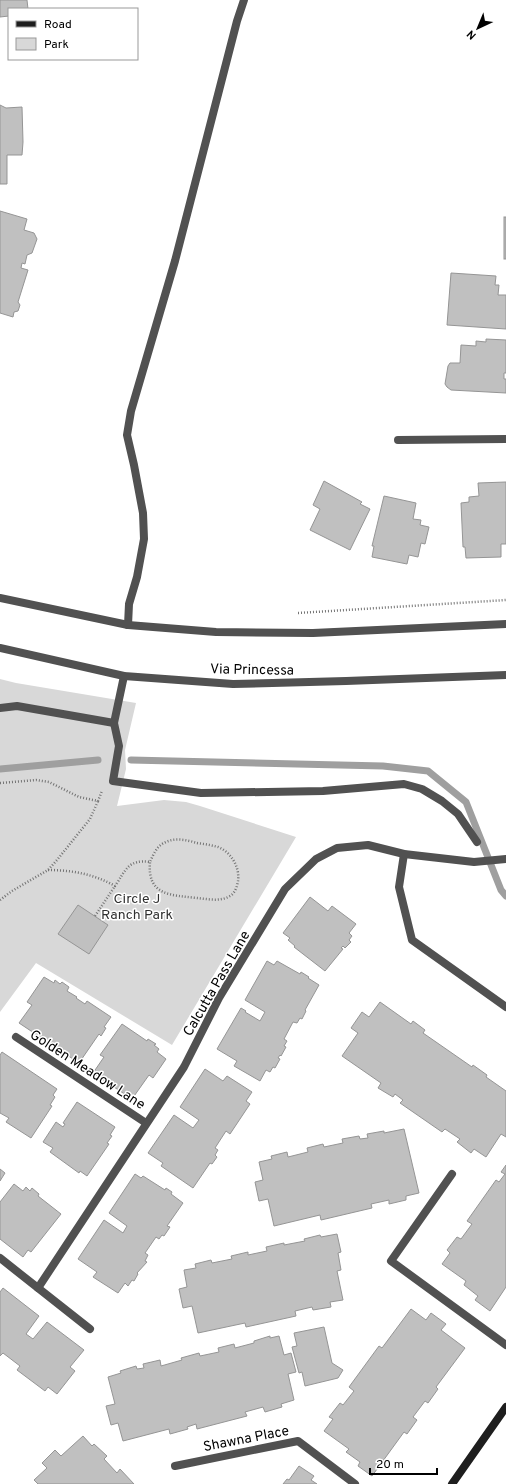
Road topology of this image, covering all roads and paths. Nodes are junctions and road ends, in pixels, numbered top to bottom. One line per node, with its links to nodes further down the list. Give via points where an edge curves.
1 (244, 0): 8 (street, via 128,429 127,435 143,512 144,539 129,604)
2 (506, 439): 3 (street)
3 (398, 440)
4 (0, 598): 8 (street)
5 (506, 600): 6 (path)
6 (298, 613)
7 (506, 624): 8 (street, via 313,633 216,632)
8 (128, 625)
9 (0, 648): 11 (street, Via Princessa)
10 (506, 675): 11 (street, Via Princessa, via 234,684)
11 (124, 676): 13 (street)
12 (0, 708): 13 (street, via 17,706)
13 (114, 723): 17 (street, via 118,746 113,781 201,793 323,791 404,784 422,789 442,801 458,814)
14 (0, 783): 16 (path, via 36,780 49,782 80,797)
15 (103, 790): 16 (path)
16 (98, 801): 21 (path, via 90,819)
17 (478, 842)
18 (404, 854): 19 (street, Calcutta Pass Lane, via 474,862); 25 (street, via 399,886 412,940); 27 (street, Calcutta Pass Lane, via 368,845 337,848 316,859 285,889 219,998 184,1067)
19 (506, 859)
20 (150, 862): 20 (path, via 153,854 164,843 173,840 218,847 234,860 238,870 236,891 222,900 168,895 153,882 149,873); 22 (path, via 134,862)
21 (48, 870): 22 (path, via 93,876); 23 (path)
22 (114, 886): 24 (path)
23 (0, 900)
24 (96, 916)
25 (506, 1007)
26 (16, 1037): 27 (street, Golden Meadow Lane)
27 (146, 1123): 30 (street, Calcutta Pass Lane)
28 (452, 1174): 32 (street, via 391,1261)
29 (0, 1258): 30 (street)
30 (38, 1288): 31 (street)
31 (90, 1329)
32 (506, 1345)
33 (506, 1407): 36 (main road)
34 (175, 1466): 35 (street, Shawna Place, via 298,1441)
35 (355, 1484)
36 (452, 1484)

